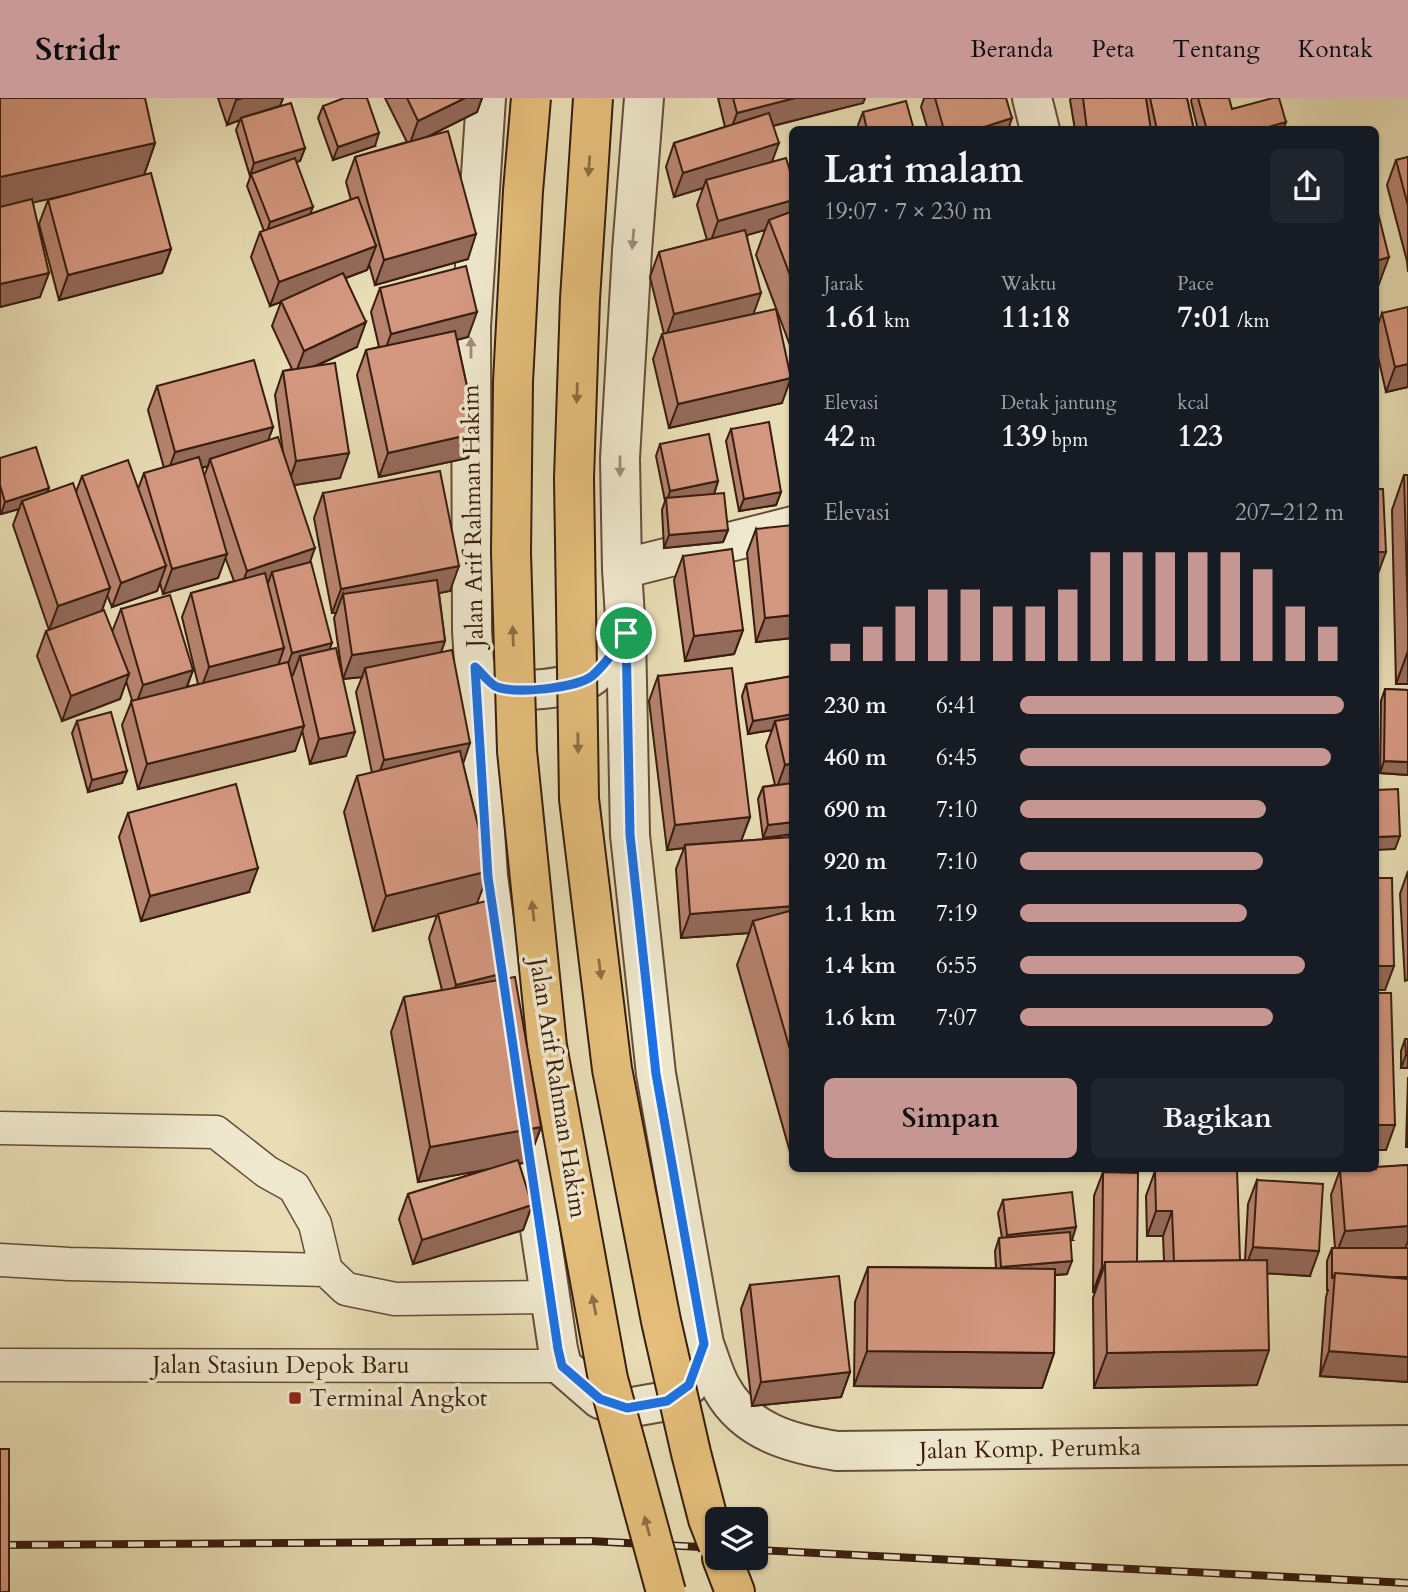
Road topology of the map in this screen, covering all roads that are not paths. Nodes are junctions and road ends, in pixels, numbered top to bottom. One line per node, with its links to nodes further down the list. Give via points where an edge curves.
1 (486, 98): 10 (street, Jalan Arif Rahman Hakim, one-way to 1, via 471,327)
2 (531, 98): 21 (highway, Jalan Arif Rahman Hakim, one-way to 2, bridge, via 608,1379 547,1046 517,751 510,553 513,395)
3 (593, 98): 19 (highway, one-way to 19, bridge, via 574,478 579,799 612,1069 661,1321)
4 (644, 98): 8 (street, one-way to 8, via 620,458)
5 (1032, 98): 6 (street)
6 (1040, 126)
7 (789, 527): 8 (street)
8 (622, 569): 9 (street)
9 (626, 633): 10 (street, via 589,678 562,686 526,691 496,686); 15 (street, via 630,835 651,1034)
10 (475, 667): 14 (street, Jalan Arif Rahman Hakim, via 488,877)
11 (0, 1128): 13 (lane, via 216,1132 294,1187 315,1224)
12 (0, 1259): 13 (lane)
13 (326, 1269): 14 (lane, via 346,1289 395,1299)
14 (550, 1297): 17 (street, Jalan Arif Rahman Hakim)
15 (704, 1344): 17 (street, via 689,1385 667,1401 627,1408 600,1399); 18 (street, Jalan Komp. Perumka, via 722,1389 741,1415 769,1433 803,1446 836,1451)
16 (0, 1365): 17 (lane, Jalan Stasiun Depok Baru)
17 (562, 1366)
18 (1408, 1446)
19 (705, 1507)
20 (726, 1570): 22 (highway)
21 (666, 1592)
22 (734, 1592)

